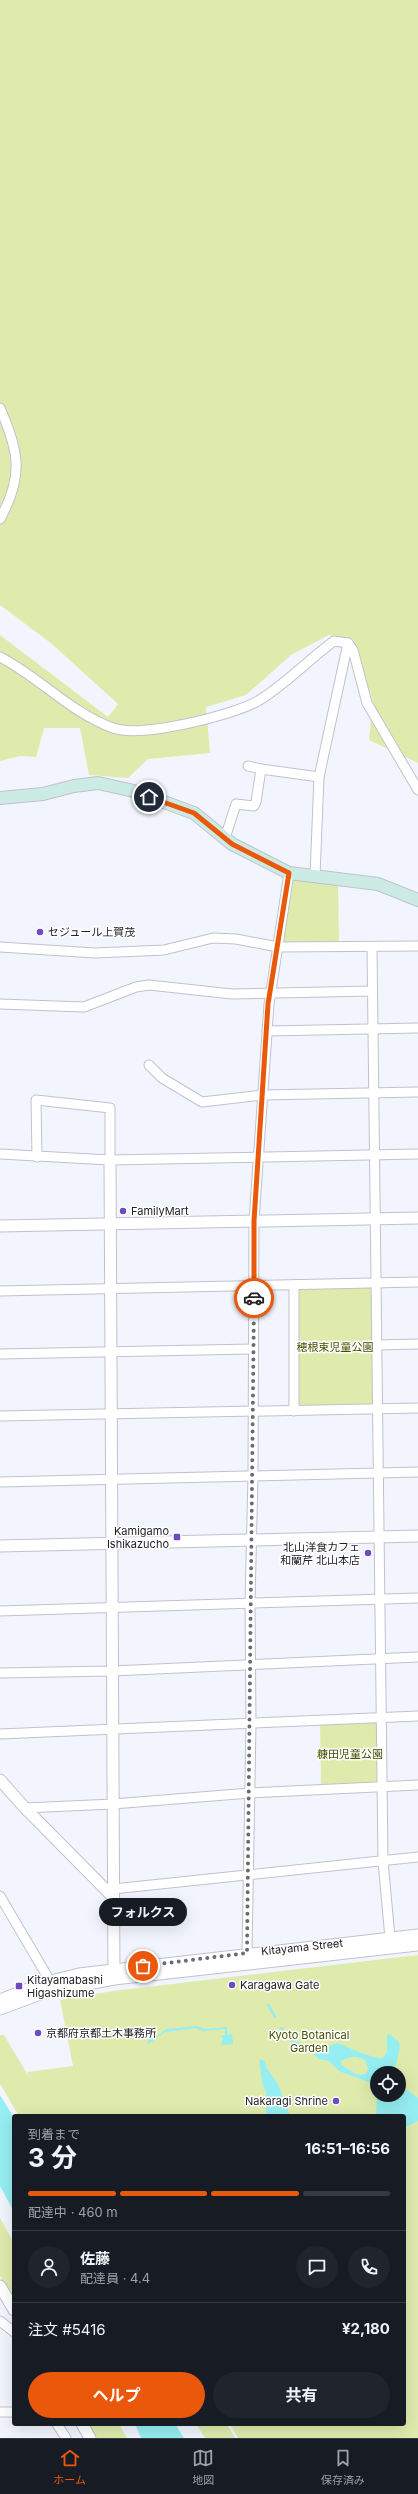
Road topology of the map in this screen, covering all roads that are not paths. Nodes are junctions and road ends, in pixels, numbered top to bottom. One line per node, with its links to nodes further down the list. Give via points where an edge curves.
1 (0, 408): 2 (street, via 15,449 17,470)
2 (0, 519)
3 (348, 643): 4 (street, via 334,641 257,701 178,725 149,730 114,728 89,717 19,667); 7 (street); 8 (street, via 353,650 367,703)
4 (0, 657)
5 (248, 766): 6 (street)
6 (261, 768): 7 (street); 10 (street, via 254,806 236,804)
7 (319, 777): 12 (street)
8 (418, 790)
9 (0, 798): 10 (main road, via 43,794 98,783 134,791 194,813)
10 (225, 838): 11 (main road)
11 (289, 873): 12 (main road); 16 (street)
12 (315, 875): 13 (main road, via 378,884)
13 (418, 900)
14 (418, 946): 17 (street)
15 (0, 947): 16 (street, via 118,952 164,950 213,938 236,939)
16 (278, 947): 17 (street); 19 (street)
17 (372, 947): 18 (street)
18 (372, 991): 19 (street); 22 (street)
19 (270, 994): 20 (street, via 232,994 149,985 136,987 84,1007); 23 (street)
20 (0, 1004)
21 (418, 1028): 22 (street)
22 (373, 1029): 23 (street); 26 (street)
23 (267, 1031): 27 (street)
24 (149, 1064): 27 (street, via 162,1078 202,1102)
25 (418, 1092): 26 (street)
26 (374, 1094): 27 (street); 30 (street)
27 (262, 1095): 32 (street)
28 (0, 1154): 31 (street)
29 (418, 1154): 30 (street)
30 (374, 1155): 32 (street); 35 (street)
31 (37, 1157): 33 (street); 33 (street, via 36,1100 110,1108)
32 (258, 1157): 33 (street); 36 (street)
33 (110, 1160): 37 (street)
34 (418, 1218): 35 (street)
35 (375, 1219): 36 (street); 40 (street)
36 (254, 1221): 37 (street); 42 (street)
37 (110, 1224): 38 (street); 43 (street)
38 (0, 1226)
39 (418, 1282): 40 (street)
40 (376, 1283): 41 (street); 46 (street)
41 (294, 1285): 42 (street); 52 (street)
42 (254, 1286): 43 (street); 47 (street)
43 (110, 1289): 44 (street); 48 (street)
44 (0, 1291)
45 (418, 1344): 46 (street)
46 (377, 1345): 51 (street)
47 (252, 1350): 48 (street); 53 (street)
48 (110, 1353): 49 (street); 54 (street)
49 (0, 1354)
50 (418, 1408): 51 (street)
51 (378, 1409): 52 (street); 57 (street)
52 (294, 1411): 53 (street)
53 (252, 1412): 54 (street); 58 (street)
54 (111, 1414): 55 (street); 59 (street)
55 (0, 1416)
56 (418, 1472): 57 (street)
57 (378, 1473): 58 (street); 61 (street)
58 (253, 1476): 59 (street); 63 (street)
59 (111, 1479): 60 (street); 64 (street)
60 (0, 1482)
61 (379, 1536): 62 (street); 63 (street); 67 (street)
62 (418, 1536)
63 (250, 1540): 64 (street); 68 (street)
64 (112, 1543): 65 (street); 69 (street)
65 (0, 1546)
66 (418, 1598): 67 (street)
67 (380, 1599): 68 (street); 72 (street)
68 (250, 1602): 69 (street); 73 (street)
69 (112, 1607): 70 (street); 74 (street)
70 (0, 1612)
71 (418, 1657): 72 (street)
72 (381, 1659): 73 (street); 77 (street)
73 (250, 1664): 74 (street); 78 (street)
74 (112, 1671): 75 (street); 79 (street)
75 (0, 1673)
76 (418, 1716): 77 (street)
77 (382, 1718): 78 (street); 83 (street)
78 (251, 1723): 79 (street); 84 (street)
79 (112, 1729): 80 (street); 85 (street)
80 (0, 1734)
81 (0, 1780): 86 (street)
82 (418, 1785): 83 (street)
83 (383, 1787): 84 (street); 88 (street)
84 (250, 1793): 85 (street); 89 (street)
85 (113, 1804): 86 (street); 90 (street)
86 (25, 1808): 90 (street)
87 (418, 1857): 88 (street)
88 (384, 1861): 89 (street); 93 (street)
89 (250, 1874): 90 (street); 95 (street)
90 (113, 1893): 96 (street)
91 (0, 1896): 97 (street)
92 (418, 1935): 93 (street, Kitayama Street)
93 (391, 1943): 94 (street, Kitayama Street); 95 (street, Kitayama Street)
94 (418, 1945)
95 (247, 1958): 96 (street, Kitayama Street)
96 (114, 1974): 97 (street, Kitayama Street); 99 (street, Kitayama Street, via 46,1992)
97 (50, 1981): 98 (street, Kitayama Street)
98 (0, 2000)
99 (0, 2009)
100 (0, 2286): 101 (street)
101 (12, 2307)
102 (0, 2321): 103 (street)
103 (7, 2329)
104 (0, 2412): 105 (street)
105 (12, 2412)
106 (58, 2426): 108 (street)
107 (83, 2426): 109 (street)
108 (66, 2438)
109 (90, 2438)

